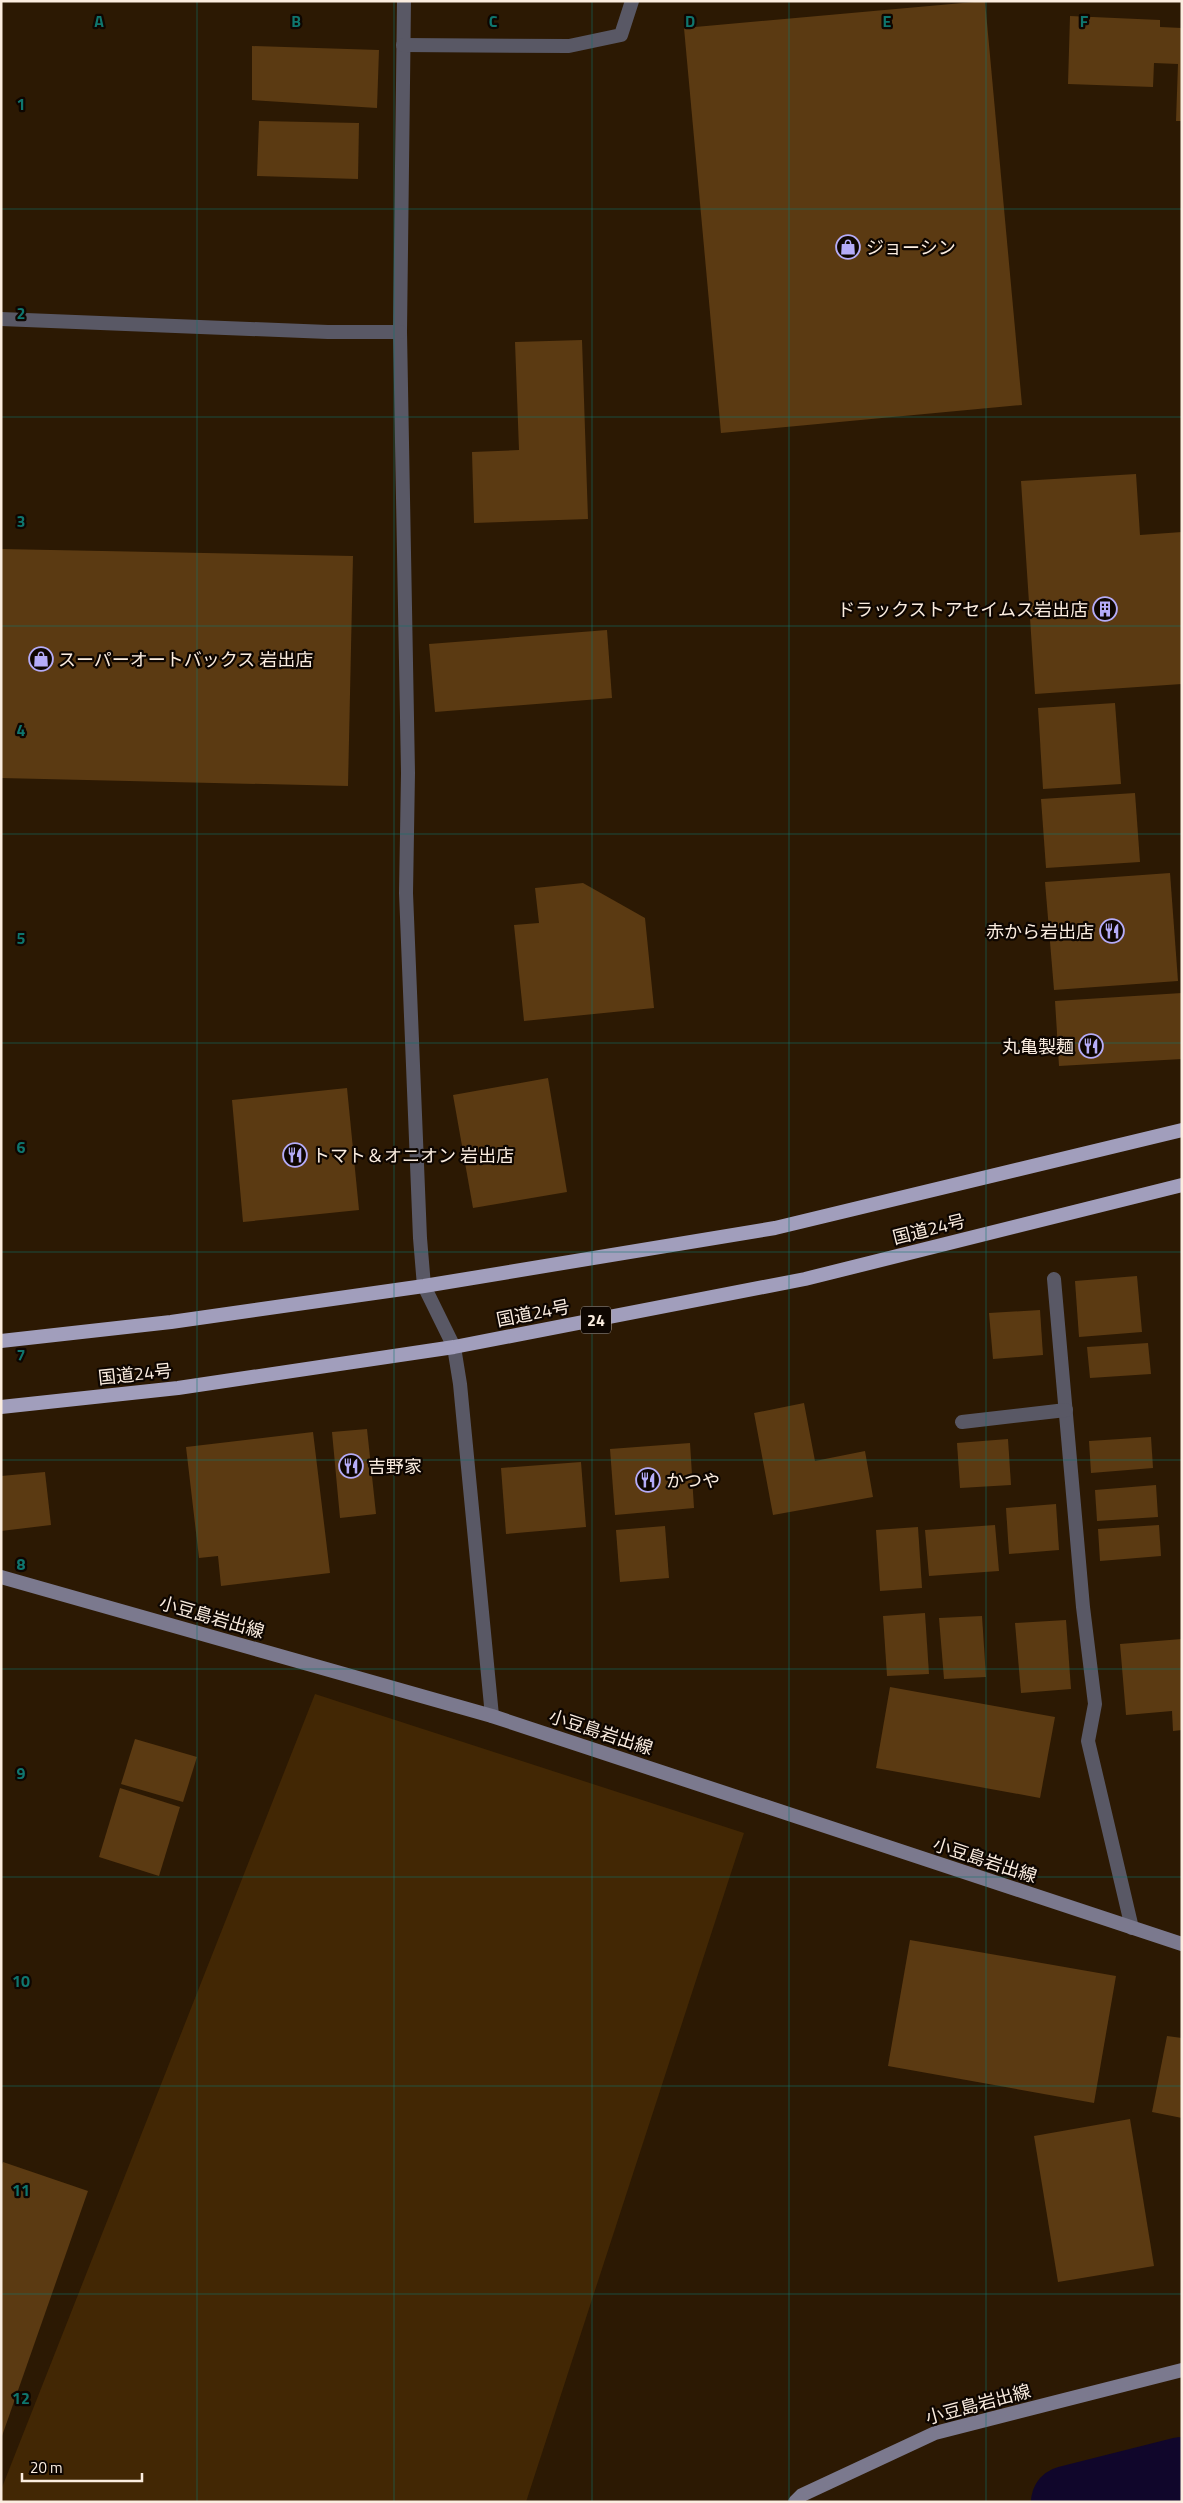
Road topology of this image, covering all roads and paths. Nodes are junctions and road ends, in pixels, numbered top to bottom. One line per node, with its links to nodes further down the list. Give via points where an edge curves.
1 (404, 1): 3 (street)
2 (632, 1): 3 (street, via 621,35 569,46)
3 (403, 45): 5 (street)
4 (1, 319): 5 (street)
5 (400, 332): 9 (street, via 408,773 406,893)
6 (1182, 1130): 9 (highway, 国道24号, via 775,1228)
7 (1182, 1185): 11 (highway, 国道24号 / 24, via 806,1279)
8 (1054, 1279): 13 (street)
9 (424, 1286): 10 (highway, 国道24号, via 171,1322); 11 (street)
10 (1, 1341)
11 (454, 1347): 12 (highway, 国道24号 / 24, via 178,1388); 16 (street)
12 (1, 1407)
13 (1066, 1410): 14 (street); 17 (street, via 1095,1704 1088,1741)
14 (962, 1422)
15 (1, 1577): 16 (main road, 小豆島岩出線)
16 (492, 1716): 17 (main road, 小豆島岩出線)
17 (1132, 1928): 18 (main road, 小豆島岩出線)
18 (1182, 1944)
19 (1182, 2370): 20 (main road, 小豆島岩出線, via 935,2433)
20 (795, 2502)

